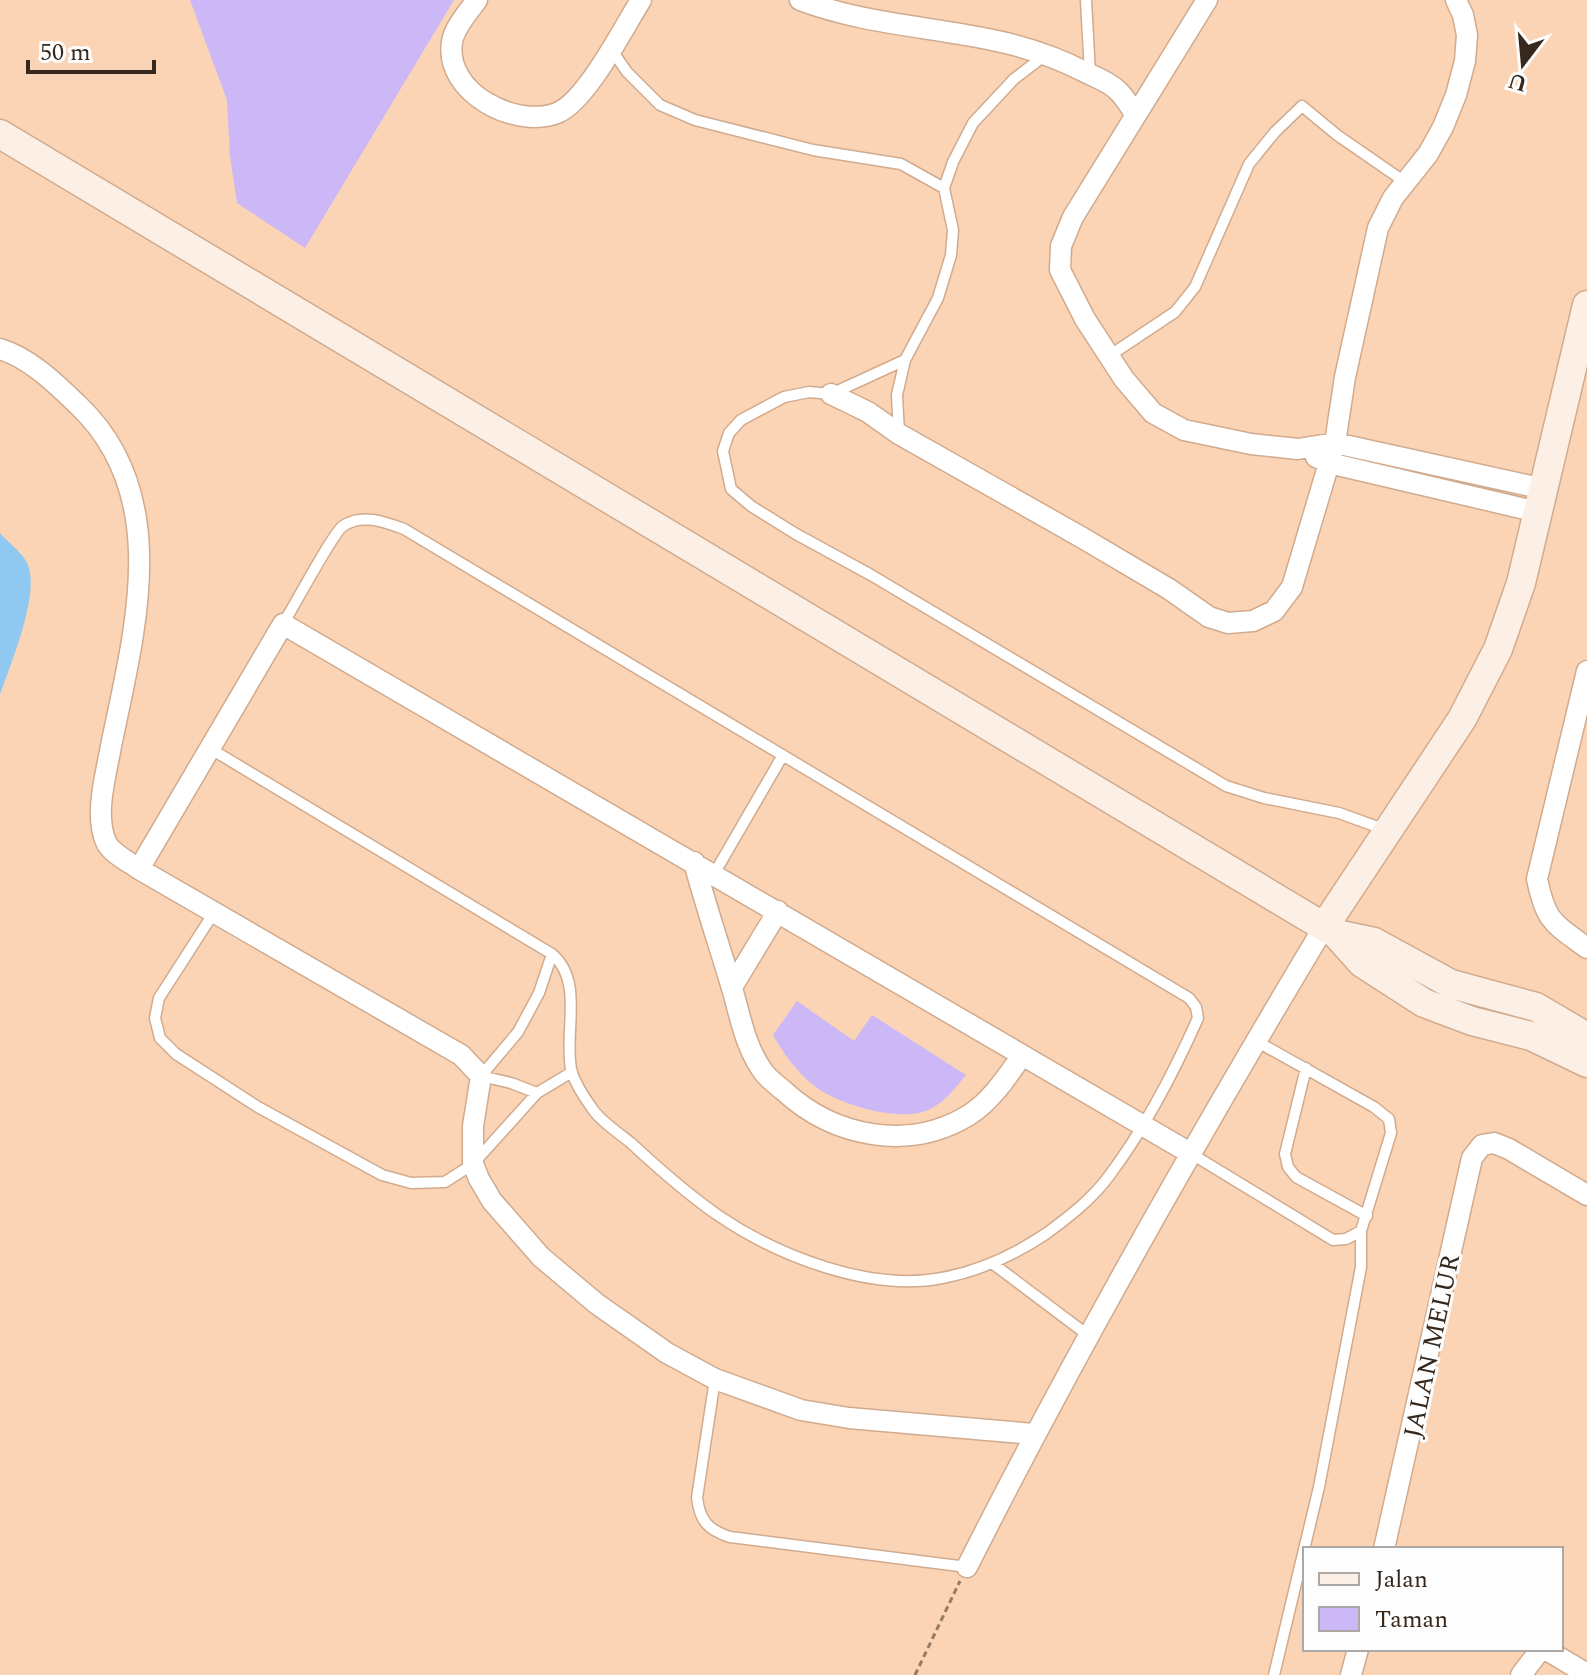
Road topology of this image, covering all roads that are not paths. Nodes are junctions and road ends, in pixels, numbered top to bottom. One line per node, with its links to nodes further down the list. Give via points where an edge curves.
1 (477, 0): 7 (street, via 452,39 451,60 468,89 499,109 532,116 558,113 578,96)
2 (641, 0): 7 (street)
3 (800, 0): 8 (street, via 889,23 999,39)
4 (1086, 0): 9 (lane)
5 (1207, 0): 10 (street)
6 (1456, 0): 12 (street, via 1467,35 1456,95 1428,154)
7 (611, 49): 13 (lane, via 660,105 695,120 813,150 901,164)
8 (1046, 55): 9 (street); 13 (lane, via 1014,79 973,123)
9 (1090, 75): 10 (street, via 1116,89)
10 (1136, 115): 16 (street, via 1061,246 1060,270)
11 (0, 134): 32 (street)
12 (1405, 182): 16 (lane, via 1302,106 1249,164 1195,287 1175,312); 20 (street, via 1378,228)
13 (944, 188): 17 (lane, via 953,230 951,255 938,298)
14 (1587, 305): 21 (street)
15 (0, 349): 28 (street, via 49,378 88,415 111,445 134,503 140,574 103,786 102,827 107,846)
16 (1109, 356): 20 (street, via 1153,413 1184,430)
17 (905, 360): 18 (lane); 19 (lane, via 897,395)
18 (831, 394): 19 (street); 26 (lane, via 784,397 741,420 723,451 731,489 796,534 1226,786 1339,813)
19 (899, 434): 20 (street, via 1209,617 1228,623 1253,621 1274,611 1292,587)
20 (1332, 453): 21 (street)
21 (1541, 501): 26 (street, via 1521,583 1491,663 1462,719)
22 (283, 624): 24 (street); 25 (lane, via 342,527 362,519 381,520); 27 (street)
23 (1587, 671): 33 (street, via 1537,879 1543,906 1556,925)
24 (211, 749): 28 (street); 34 (lane)
25 (783, 755): 29 (lane); 44 (lane, via 1189,998 1198,1018)
26 (1389, 831): 32 (street)
27 (694, 862): 29 (street); 35 (street)
28 (139, 869): 31 (street)
29 (714, 874): 30 (street)
30 (778, 911): 35 (street); 38 (street)
31 (213, 914): 42 (street, via 461,1055); 46 (lane, via 159,998 155,1018 160,1038 176,1054 258,1107 382,1175 411,1183 445,1182)
32 (1330, 931): 36 (street, via 1374,942 1451,984 1536,1007); 37 (street); 39 (street, via 1362,963 1424,1003 1531,1036)
33 (1587, 948)
34 (552, 954): 41 (lane, via 568,976); 42 (lane, via 518,1032)
35 (732, 987): 38 (street, via 741,1029 762,1071 799,1105 847,1130 889,1137 937,1131 970,1115)
36 (1587, 1037)
37 (1256, 1041): 40 (lane); 45 (street)
38 (1021, 1057): 44 (street)
39 (1587, 1063)
40 (1306, 1068): 48 (lane, via 1285,1154 1288,1167 1296,1177); 48 (lane, via 1389,1119 1391,1133)
41 (572, 1072): 43 (lane); 50 (lane, via 596,1113 657,1168 693,1198 781,1252 891,1281 941,1278)
42 (481, 1076): 43 (lane); 46 (street)
43 (537, 1093): 46 (lane)
44 (1141, 1127): 45 (street); 50 (lane, via 1108,1178 1077,1211)
45 (1190, 1153): 49 (lane, via 1333,1240); 51 (street)
46 (473, 1164): 52 (street, via 492,1201 541,1257 597,1304)
47 (1587, 1195): 55 (street, JALAN MELUR, via 1494,1143 1482,1145 1472,1158)
48 (1367, 1216): 49 (lane)
49 (1361, 1231): 54 (lane, via 1361,1267)
50 (992, 1263): 51 (lane)
51 (1089, 1336): 53 (street)
52 (715, 1379): 53 (street, via 801,1410); 57 (lane, via 697,1498 699,1514 715,1532)
53 (1034, 1434): 57 (street)
54 (1305, 1547)
55 (1384, 1547)
56 (1303, 1554): 62 (lane)
57 (967, 1567)
58 (1357, 1651): 63 (street)
59 (1541, 1651): 64 (street)
60 (1547, 1651): 61 (street)
61 (1587, 1674)
62 (1274, 1675)
63 (1351, 1675)
64 (1521, 1675)

